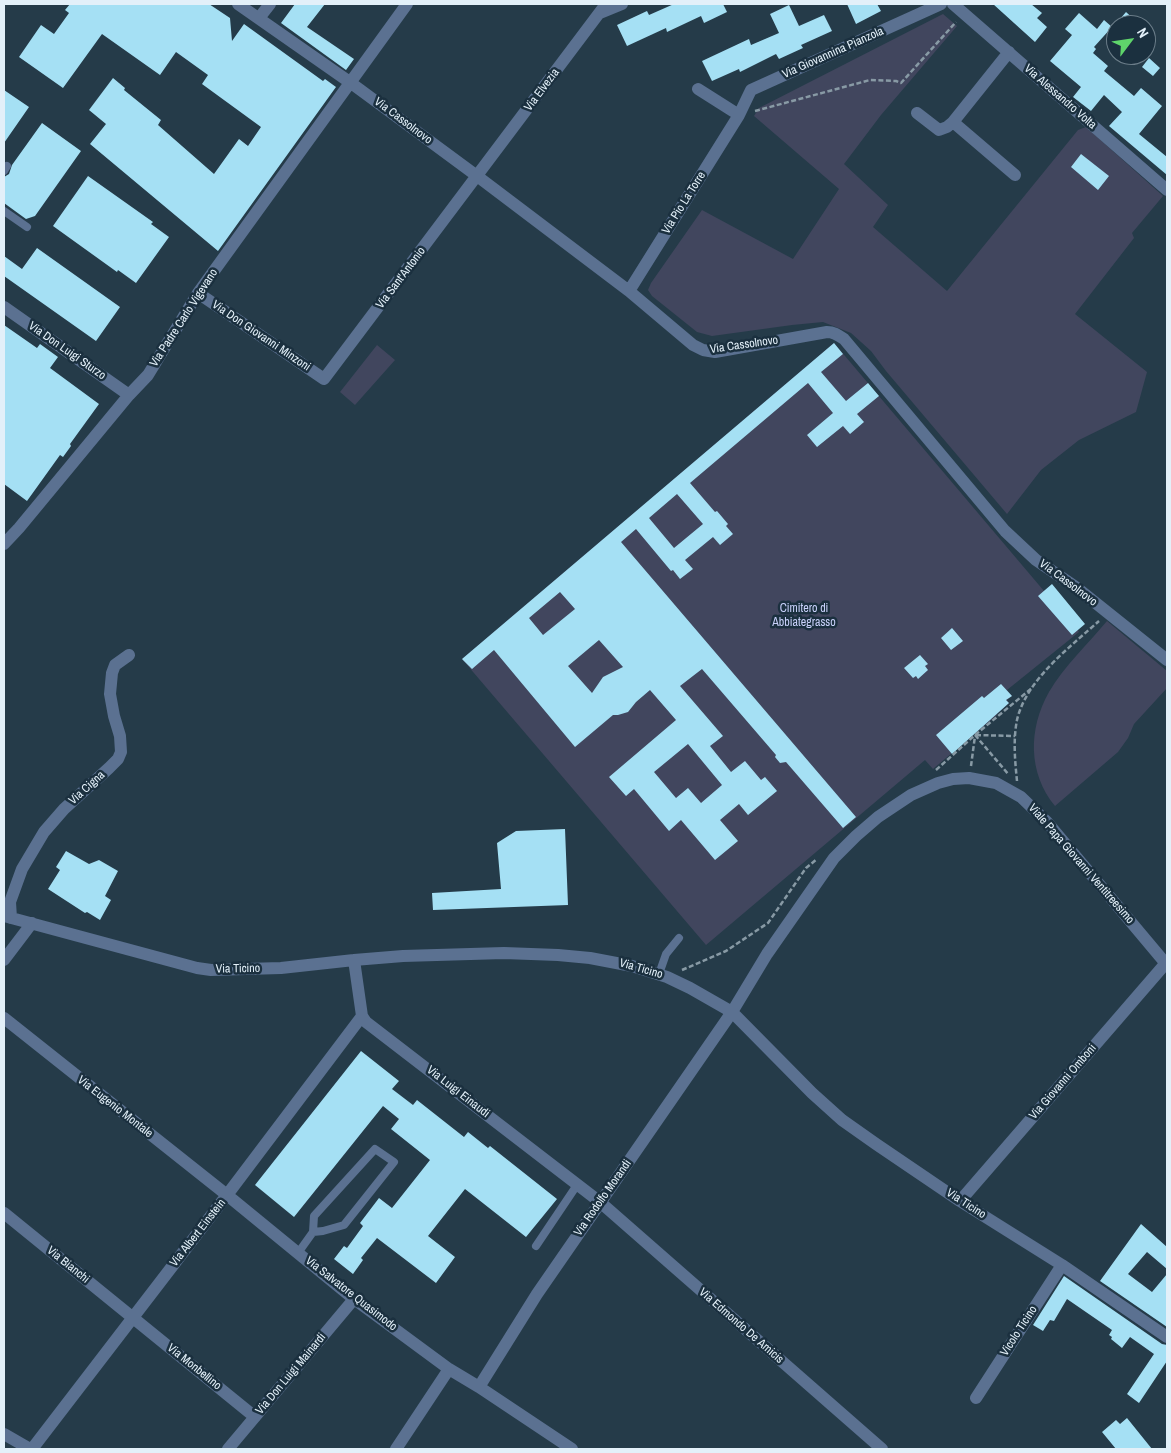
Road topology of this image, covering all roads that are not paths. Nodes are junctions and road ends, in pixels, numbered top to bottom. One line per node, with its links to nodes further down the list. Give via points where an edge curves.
1 (238, 4): 9 (street, Via Cassolnovo)
2 (270, 4): 9 (street)
3 (407, 4): 11 (street, Via Padre Carlo Vigevano)
4 (606, 4): 8 (street, Via Elvezia)
5 (622, 4): 8 (street)
6 (941, 4): 14 (street, Via Giovannina Pianzola, via 751,90)
7 (953, 4): 10 (street, Via Alessandro Volta)
8 (598, 14): 17 (street, Via Elvezia)
9 (259, 18): 11 (street, Via Cassolnovo)
10 (1009, 52): 15 (street); 18 (street, Via Alessandro Volta)
11 (351, 82): 17 (street, Via Cassolnovo); 22 (street, Via Padre Carlo Vigevano)
12 (698, 89): 14 (street)
13 (917, 113): 15 (street, via 939,130)
14 (739, 116): 21 (street, Via Pio La Torre)
15 (953, 122): 16 (street)
16 (1015, 175)
17 (477, 176): 21 (street, Via Cassolnovo); 24 (street, Via Sant'Antonio)
18 (1167, 190)
19 (4, 211): 20 (lane)
20 (27, 227)
21 (629, 291): 28 (street, Via Cassolnovo, via 703,350 715,352 834,332 1005,531 1031,555 1108,613 1133,627)
22 (198, 293): 24 (street, Via Don Giovanni Minzoni); 25 (street, Via Padre Carlo Vigevano, via 148,375)
23 (4, 307): 25 (street, Via Don Luigi Sturzo)
24 (324, 380)
25 (129, 395): 26 (street, Via Padre Carlo Vigevano)
26 (4, 544)
27 (129, 656): 29 (street, Via Cigna, via 115,665 112,673 110,694 120,736 118,759 44,832 22,869)
28 (1167, 660)
29 (7, 917): 30 (street, Via Ticino)
30 (32, 923): 32 (street); 33 (street, Via Ticino, via 212,970 281,968)
31 (679, 938): 35 (lane, via 666,954)
32 (4, 960)
33 (354, 960): 35 (street, Via Ticino, via 483,954 558,955 612,961); 37 (street)
34 (1166, 964): 36 (street, Viale Papa Giovanni Ventitreesimo, via 1047,822 1021,797 996,783 953,779 911,795 878,817 834,858 767,954); 41 (street, Via Giovanni Omboni)
35 (659, 974): 36 (street, Via Ticino)
36 (732, 1012): 41 (street, Via Ticino, via 842,1120); 42 (street, Via Rodolfo Morandi)
37 (362, 1016): 39 (street, Via Luigi Einaudi); 40 (street, Via Albert Einstein)
38 (4, 1018): 40 (street, Via Eugenio Montale)
39 (577, 1185): 42 (street, Via Luigi Einaudi); 45 (lane)
40 (227, 1196): 46 (street, Via Salvatore Quasimodo); 49 (street, Via Albert Einstein)
41 (960, 1201): 47 (street, Via Ticino)
42 (600, 1202): 52 (street, Via Rodolfo Morandi, via 537,1294); 60 (street, Via Edmondo De Amicis)
43 (4, 1213): 49 (street, Via Bianchi)
44 (313, 1232): 44 (lane, via 314,1216 375,1149 394,1162 344,1225); 46 (lane)
45 (536, 1246)
46 (298, 1253): 48 (street, Via Salvatore Quasimodo)
47 (1062, 1265): 50 (street, Via Ticino); 53 (street, Vicolo Ticino)
48 (354, 1299): 51 (street, Via Salvatore Quasimodo); 54 (street, Via Don Luigi Mainardi)
49 (133, 1317): 54 (street, Via Monbellino); 56 (street, Via Albert Einstein)
50 (1167, 1337)
51 (449, 1370): 52 (street, Via Salvatore Quasimodo); 58 (street)
52 (479, 1388): 59 (street, Via Salvatore Quasimodo)
53 (976, 1398)
54 (255, 1417): 57 (street, Via Don Luigi Mainardi)
55 (4, 1435): 56 (street)
56 (31, 1449)
57 (228, 1449)
58 (396, 1449)
59 (572, 1449)
60 (882, 1449)

